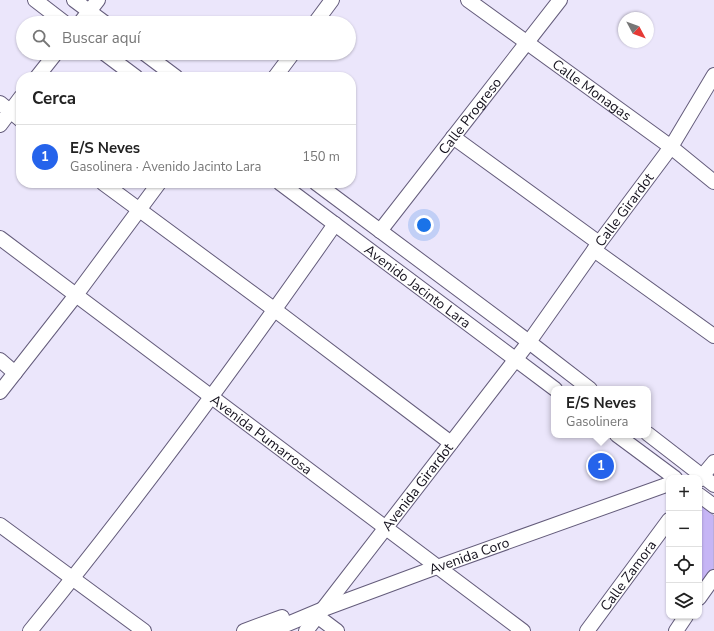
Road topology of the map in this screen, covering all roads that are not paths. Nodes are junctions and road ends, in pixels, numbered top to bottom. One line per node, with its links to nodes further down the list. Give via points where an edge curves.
1 (35, 0): 7 (street)
2 (74, 0): 6 (street)
3 (332, 0): 10 (street)
4 (468, 0): 11 (street, Calle Monagas)
5 (560, 0): 11 (street, Calle Progreso)
6 (93, 6): 8 (street); 9 (street)
7 (56, 16)
8 (85, 16)
9 (100, 16)
10 (320, 16)
11 (527, 42): 25 (street, Calle Progreso); 26 (street, Calle Monagas)
12 (50, 60): 16 (street)
13 (113, 60): 17 (street)
14 (153, 60): 18 (street)
15 (288, 60): 19 (street)
16 (41, 72)
17 (129, 72)
18 (169, 72)
19 (279, 72)
20 (714, 75): 26 (street, Calle Girardot)
21 (16, 100): 22 (street)
22 (5, 107): 23 (street); 24 (street)
23 (16, 116)
24 (0, 124)
25 (453, 137): 34 (street, Calle Progreso); 36 (street)
26 (670, 147): 27 (street, Calle Monagas); 36 (street, Calle Girardot)
27 (714, 182)
28 (109, 188): 32 (street)
29 (155, 188): 32 (street)
30 (287, 188): 33 (street, Avenido Jacinto Lara)
31 (323, 188): 34 (street, Avenido Jacinto Lara)
32 (138, 210): 37 (street); 38 (street)
33 (335, 224): 38 (street); 42 (street, Avenido Jacinto Lara)
34 (380, 231): 40 (street, Avenido Jacinto Lara)
35 (0, 238): 37 (street, Avenida Pumarrosa)
36 (597, 246): 39 (street); 40 (street, Calle Girardot)
37 (76, 296): 43 (street); 47 (street, Avenida Pumarrosa)
38 (275, 310): 47 (street); 50 (street)
39 (714, 336)
40 (529, 342): 42 (street, Avenida Girardot); 45 (street, Avenido Jacinto Lara)
41 (0, 360): 43 (street)
42 (515, 360): 44 (street, Avenido Jacinto Lara); 50 (street, Avenida Girardot)
43 (15, 373): 46 (street)
44 (551, 386)
45 (586, 386)
46 (0, 392)
47 (211, 397): 62 (street, Avenida Pumarrosa); 65 (street)
48 (651, 437): 53 (street)
49 (621, 438): 52 (street)
50 (451, 443): 62 (street, Avenida Girardot)
51 (714, 462): 54 (street)
52 (671, 475)
53 (695, 475)
54 (701, 475)
55 (702, 480): 57 (street)
56 (666, 485): 63 (street, Avenida Coro)
57 (714, 485)
58 (702, 498): 59 (street)
59 (714, 506)
60 (0, 524): 65 (street)
61 (666, 524): 76 (street, Calle Zamora)
62 (385, 528): 63 (street, Avenida Pumarrosa); 67 (street, Avenida Girardot)
63 (437, 567): 67 (street, Avenida Coro); 75 (street, Avenida Pumarrosa)
64 (714, 577): 66 (street)
65 (73, 579): 69 (street); 70 (street)
66 (702, 594)
67 (322, 609): 71 (street, Avenida Coro); 72 (street, Avenida Coro); 73 (street, Avenida Girardot); 74 (street)
68 (684, 619): 77 (street)
69 (30, 631)
70 (144, 631)
71 (244, 631)
72 (271, 631)
73 (306, 631)
74 (337, 631)
75 (523, 631)
76 (586, 631)
77 (676, 631)

